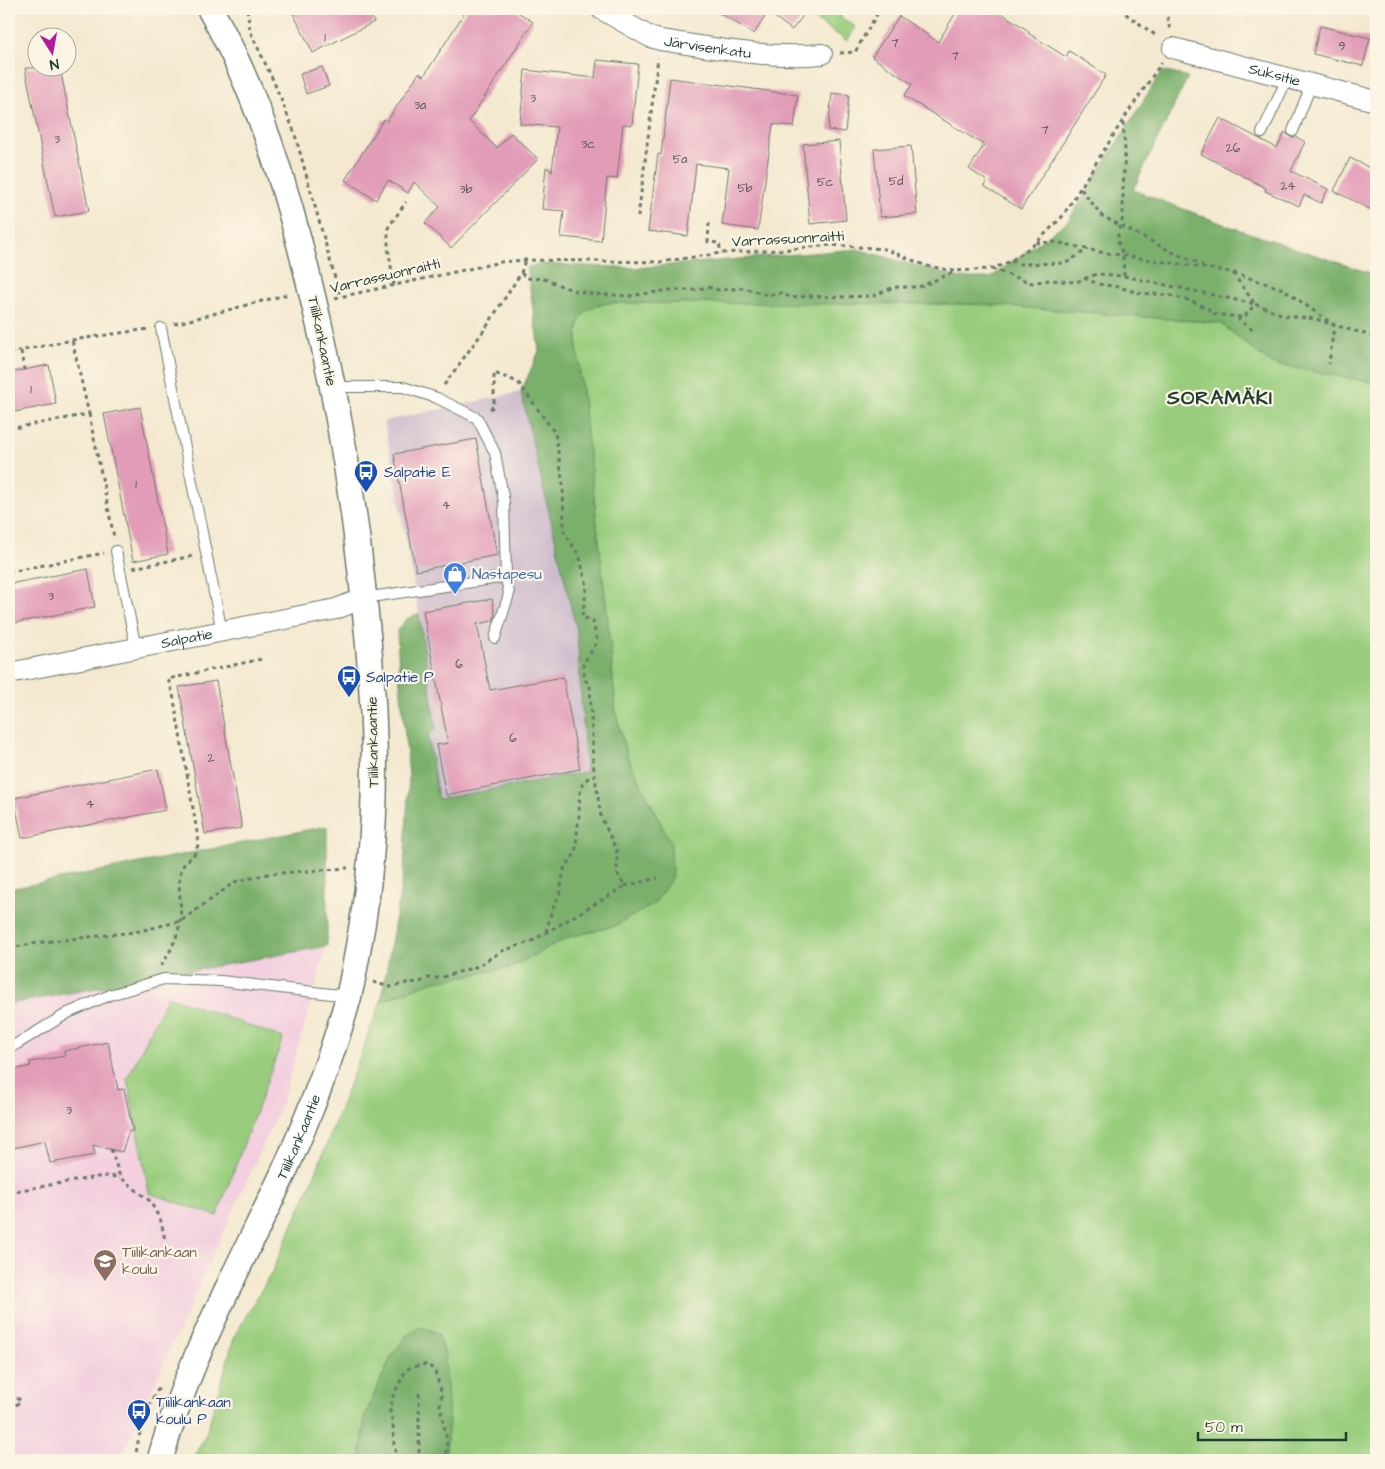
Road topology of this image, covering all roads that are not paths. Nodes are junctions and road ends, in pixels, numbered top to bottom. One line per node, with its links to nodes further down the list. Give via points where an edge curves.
1 (210, 9): 11 (street, Tiilikankaantie, via 244,76 272,147 305,306)
2 (601, 9): 4 (street, Järvisenkatu, via 660,40 758,55)
3 (1173, 48): 5 (street, Suksitie)
4 (822, 54)
5 (1287, 79): 6 (street, Suksitie); 9 (lane)
6 (1311, 85): 7 (street, Suksitie); 8 (lane)
7 (1376, 101)
8 (1293, 131)
9 (1262, 133)
10 (161, 328): 15 (lane)
11 (333, 386): 13 (lane, via 403,387 437,398 477,418 495,453 504,502); 14 (street, Tiilikankaantie)
12 (116, 551): 17 (lane)
13 (506, 577): 14 (lane); 16 (lane, via 509,594)
14 (364, 598): 15 (street, Salpatie, via 336,610); 19 (street, Tiilikankaantie, via 374,717 375,792 365,911)
15 (222, 632): 17 (street, Salpatie)
16 (495, 638)
17 (136, 648): 18 (street, Salpatie)
18 (9, 673)
19 (351, 985): 20 (lane, via 164,979 110,995 68,1013); 21 (street, Tiilikankaantie, via 302,1128 195,1357)
20 (10, 1048)
21 (160, 1460)

